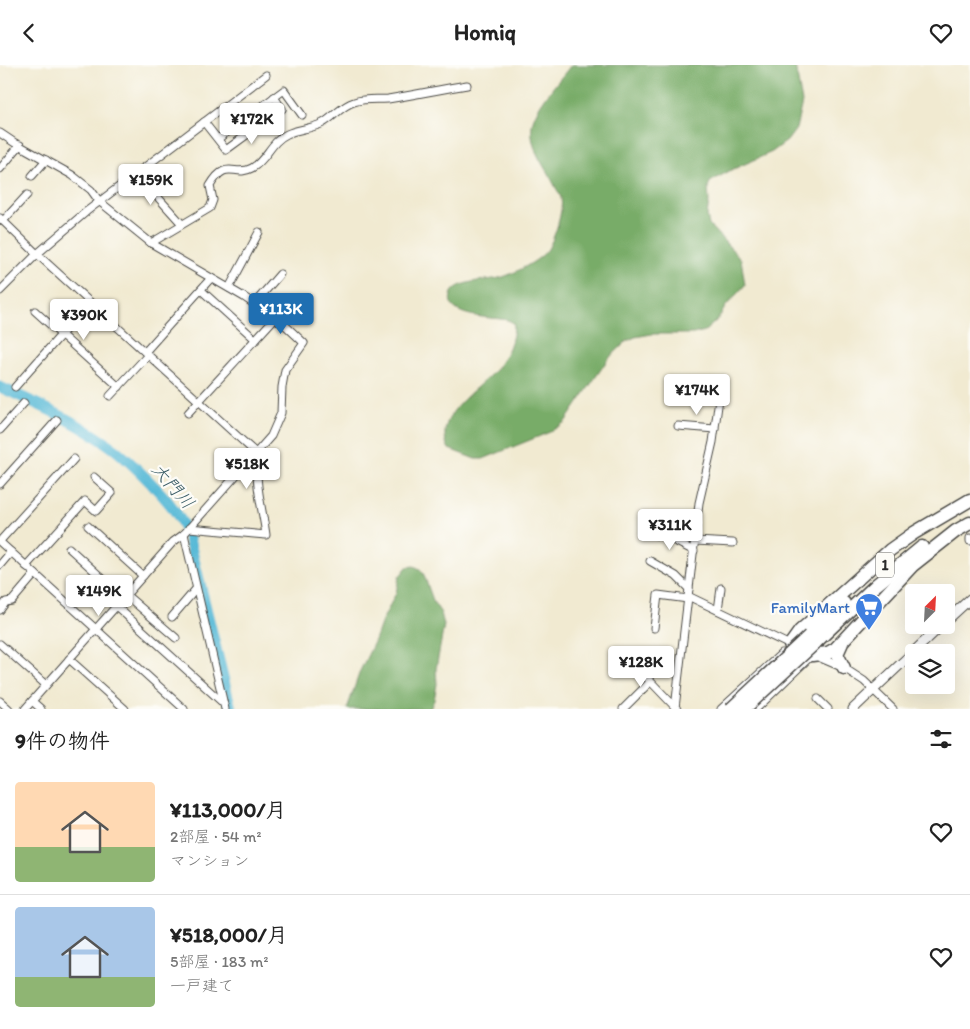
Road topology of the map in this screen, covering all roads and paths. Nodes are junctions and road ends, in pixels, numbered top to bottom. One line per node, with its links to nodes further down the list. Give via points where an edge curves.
1 (266, 75): 5 (street)
2 (467, 85): 16 (street, via 359,101 342,107 321,125 287,134 272,146 262,162 250,169 222,170 210,185 210,208)
3 (274, 97): 4 (street, via 284,90); 7 (street); 7 (street, via 282,109 226,150)
4 (302, 115)
5 (204, 122): 7 (street); 11 (street)
6 (1, 136): 8 (street)
7 (218, 139)
8 (20, 145): 9 (street); 10 (street)
9 (46, 159): 12 (street); 14 (street, via 83,182)
10 (0, 169)
11 (136, 173): 14 (street); 16 (street)
12 (32, 176)
13 (27, 195): 15 (street)
14 (99, 201): 18 (street); 19 (street)
15 (2, 219): 19 (street)
16 (182, 225): 18 (street)
17 (260, 232): 22 (street)
18 (151, 243): 21 (street)
19 (36, 254): 24 (street); 25 (street)
20 (280, 274): 26 (street)
21 (211, 278): 22 (street); 23 (street)
22 (229, 288): 26 (street)
23 (200, 290): 30 (street); 31 (street)
24 (0, 291)
25 (90, 302): 29 (street); 31 (street)
26 (254, 304): 28 (street)
27 (36, 311): 29 (street)
28 (275, 318): 30 (street); 43 (street, via 304,343 285,370 281,413 271,436)
29 (60, 335): 33 (street); 34 (street)
30 (256, 340): 36 (street)
31 (146, 353): 34 (street); 36 (street)
32 (721, 384): 41 (street)
33 (15, 387)
34 (119, 387): 35 (street)
35 (110, 396)
36 (200, 402): 38 (street); 43 (street)
37 (24, 403): 42 (street)
38 (188, 413)
39 (57, 420): 46 (street)
40 (678, 426): 41 (street)
41 (715, 429): 55 (street, via 699,503)
42 (0, 430)
43 (259, 451): 52 (street); 52 (street, via 259,495 266,535)
44 (74, 459): 56 (street)
45 (94, 477): 63 (street, via 112,493 96,511 85,501)
46 (0, 484)
47 (970, 501): 83 (highway, via 890,550 800,631)
48 (970, 508): 82 (highway, 1, via 935,527 903,551)
49 (970, 516): 82 (highway, 1, via 905,560)
50 (970, 523): 80 (highway, via 913,565)
51 (88, 526): 65 (street)
52 (189, 528): 53 (street)
53 (184, 534): 65 (street); 67 (street)
54 (652, 534): 59 (street, via 667,537)
55 (695, 541): 57 (street); 59 (street)
56 (0, 542): 60 (street)
57 (733, 543)
58 (69, 548): 69 (street)
59 (694, 551): 68 (street)
60 (11, 552): 62 (street); 63 (street)
61 (650, 561): 68 (street, via 676,575)
62 (0, 565)
63 (26, 566): 64 (street)
64 (35, 574): 72 (street); 77 (street)
65 (144, 576): 69 (street)
66 (721, 588): 73 (street)
67 (196, 589): 75 (street); 93 (street)
68 (688, 595): 73 (street); 76 (street, via 658,595); 94 (street)
69 (125, 597): 71 (street); 79 (street)
70 (970, 599): 74 (street)
71 (116, 606): 77 (street); 93 (street)
72 (0, 610)
73 (718, 610): 83 (street)
74 (955, 613)
75 (172, 617)
76 (654, 628)
77 (96, 629): 85 (street); 99 (street)
78 (932, 634): 89 (street)
79 (176, 638)
80 (842, 643): 82 (highway, via 832,651); 86 (highway, via 837,654)
81 (0, 644): 88 (street)
82 (812, 644): 83 (street); 86 (street); 102 (highway, 1, bridge); 103 (highway, 1, bridge); 104 (street)
83 (790, 645): 101 (street)
84 (614, 655): 87 (street, via 630,660)
85 (69, 659): 88 (street); 98 (street)
86 (844, 668): 89 (street)
87 (650, 682): 94 (street); 100 (street)
88 (46, 685): 92 (street)
89 (873, 689): 106 (street); 107 (street)
90 (818, 699): 105 (street)
91 (0, 701): 95 (street)
92 (32, 701): 96 (street); 97 (street)
93 (224, 706)
94 (676, 708)
95 (9, 709)
96 (25, 709)
97 (40, 709)
98 (124, 709)
99 (184, 709)
100 (623, 709)
101 (721, 709)
102 (731, 709)
103 (744, 709)
104 (756, 709)
105 (828, 709)
106 (853, 709)
107 (893, 709)

